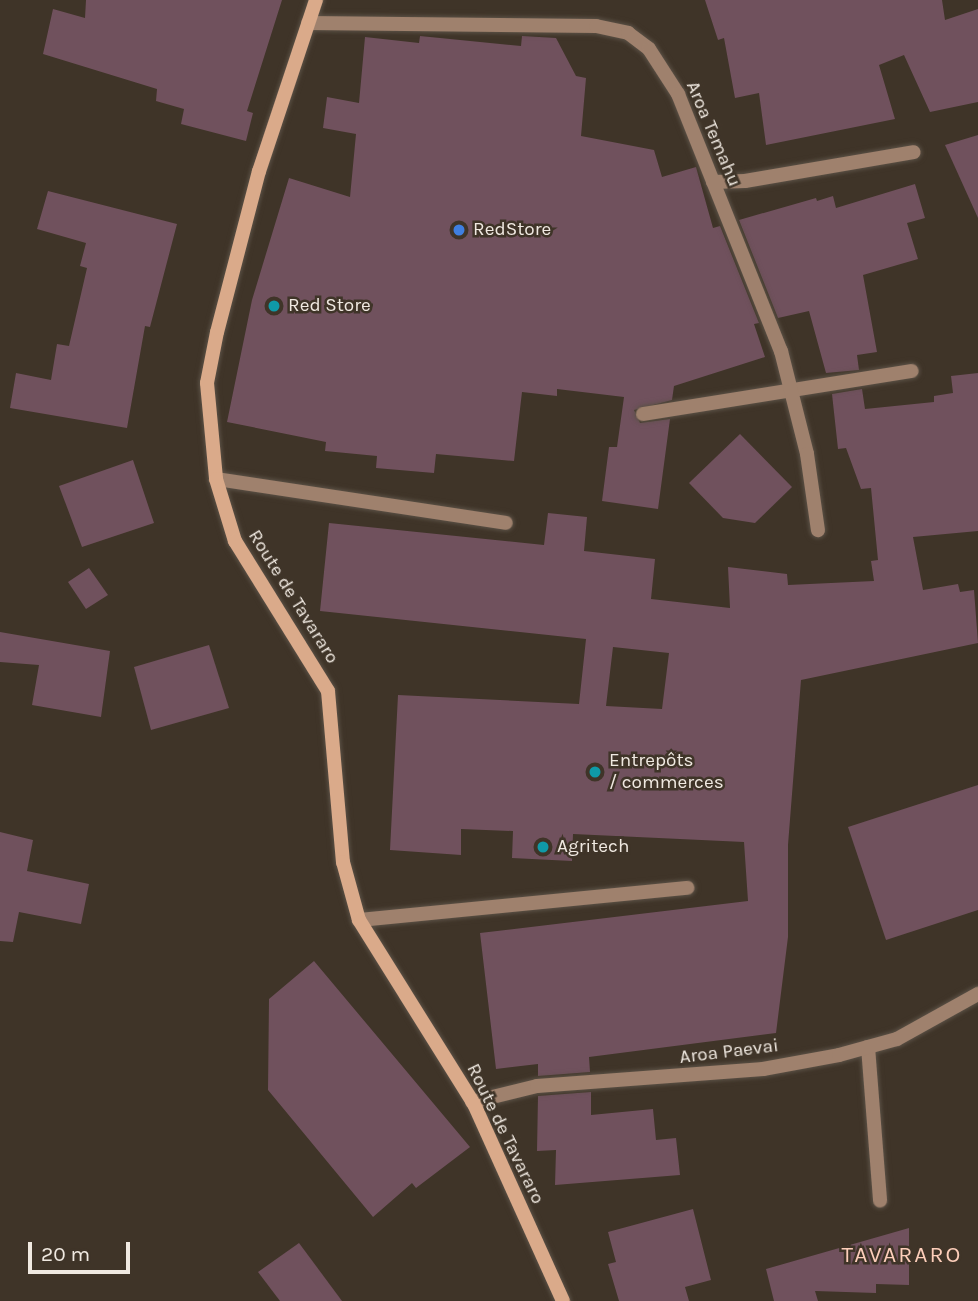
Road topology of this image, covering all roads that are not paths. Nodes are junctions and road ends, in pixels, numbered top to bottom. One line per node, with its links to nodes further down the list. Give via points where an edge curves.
1 (316, 0): 2 (main road, Route de Tavararo)
2 (308, 23): 4 (street, Aroa Temahu, via 596,26 628,33 649,49 678,94); 8 (main road, Route de Tavararo, via 259,171 210,370 208,409)
3 (914, 152): 4 (street)
4 (713, 182): 6 (street, Aroa Temahu, via 781,351)
5 (912, 371): 6 (street)
6 (792, 391): 7 (street); 10 (street, Aroa Temahu)
7 (643, 414)
8 (216, 479): 9 (street); 12 (main road, Route de Tavararo, via 234,541 328,691 343,862)
9 (506, 523)
10 (818, 530)
11 (687, 888): 12 (street)
12 (359, 920): 15 (main road, Route de Tavararo)
13 (978, 995): 14 (street, Aroa Paevai, via 897,1040)
14 (868, 1047): 15 (street, Aroa Paevai, via 763,1069 537,1086); 16 (street)
15 (472, 1102): 17 (main road, Route de Tavararo)
16 (880, 1201)
17 (564, 1301)

